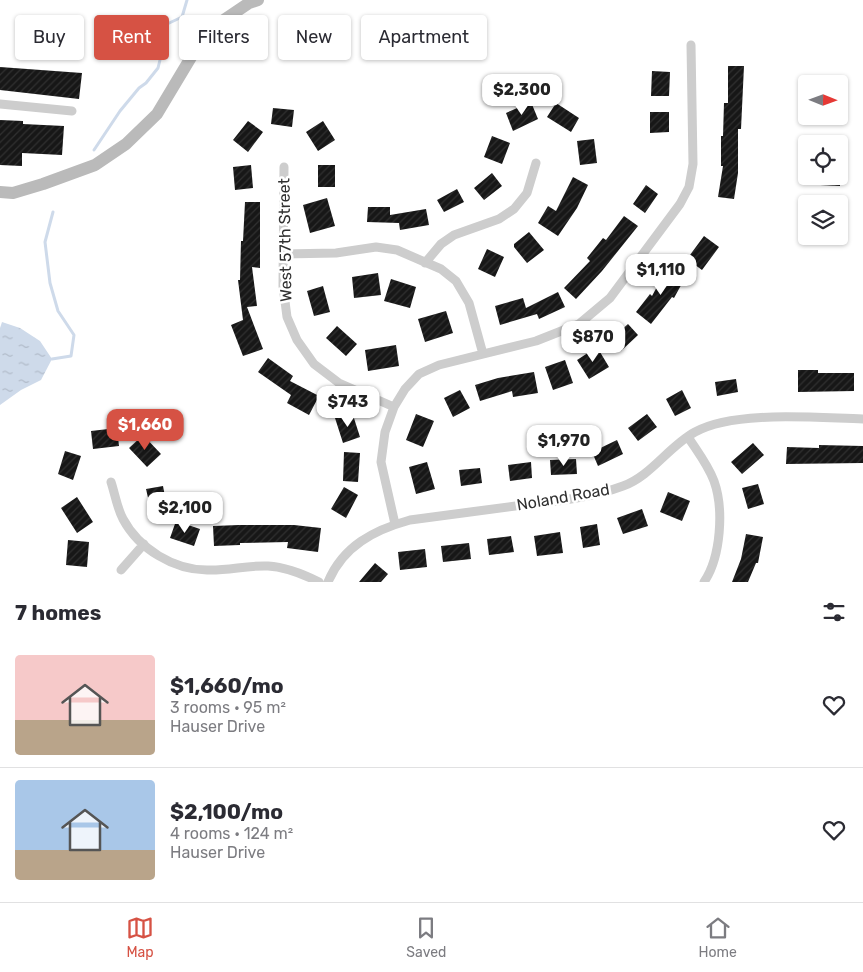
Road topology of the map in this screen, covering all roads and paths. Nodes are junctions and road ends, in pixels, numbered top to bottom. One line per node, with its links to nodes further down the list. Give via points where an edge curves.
1 (258, 0): 7 (main road, via 215,26 193,54 157,114 126,144 95,165 43,184 14,192)
2 (691, 45): 10 (street, via 693,164 689,187 680,204 610,298 579,324 536,341)
3 (0, 104): 4 (street)
4 (72, 111)
5 (536, 163): 9 (street, via 527,193 514,209 499,219 454,235 440,244)
6 (284, 167): 8 (street, West 57th Street)
7 (0, 192)
8 (283, 254): 9 (street, via 336,253 376,247 397,250); 11 (street, West 57th Street, via 286,317 314,364 339,382)
9 (425, 262): 10 (street, via 456,280 469,303)
10 (483, 354): 11 (street, via 439,364 419,374)
11 (394, 407): 15 (street, via 385,432 380,462)
12 (863, 419): 13 (street, Noland Road, via 726,420)
13 (688, 437): 15 (street, Noland Road, via 625,485 568,499); 20 (street, via 714,481 719,510 712,571)
14 (111, 482): 16 (street, via 122,517)
15 (396, 524): 19 (street, Noland Road, via 351,548)
16 (144, 544): 17 (street); 18 (street, via 158,556 188,568 214,570 268,566 294,571)
17 (121, 570)
18 (319, 582)
19 (328, 582)
20 (704, 582)

